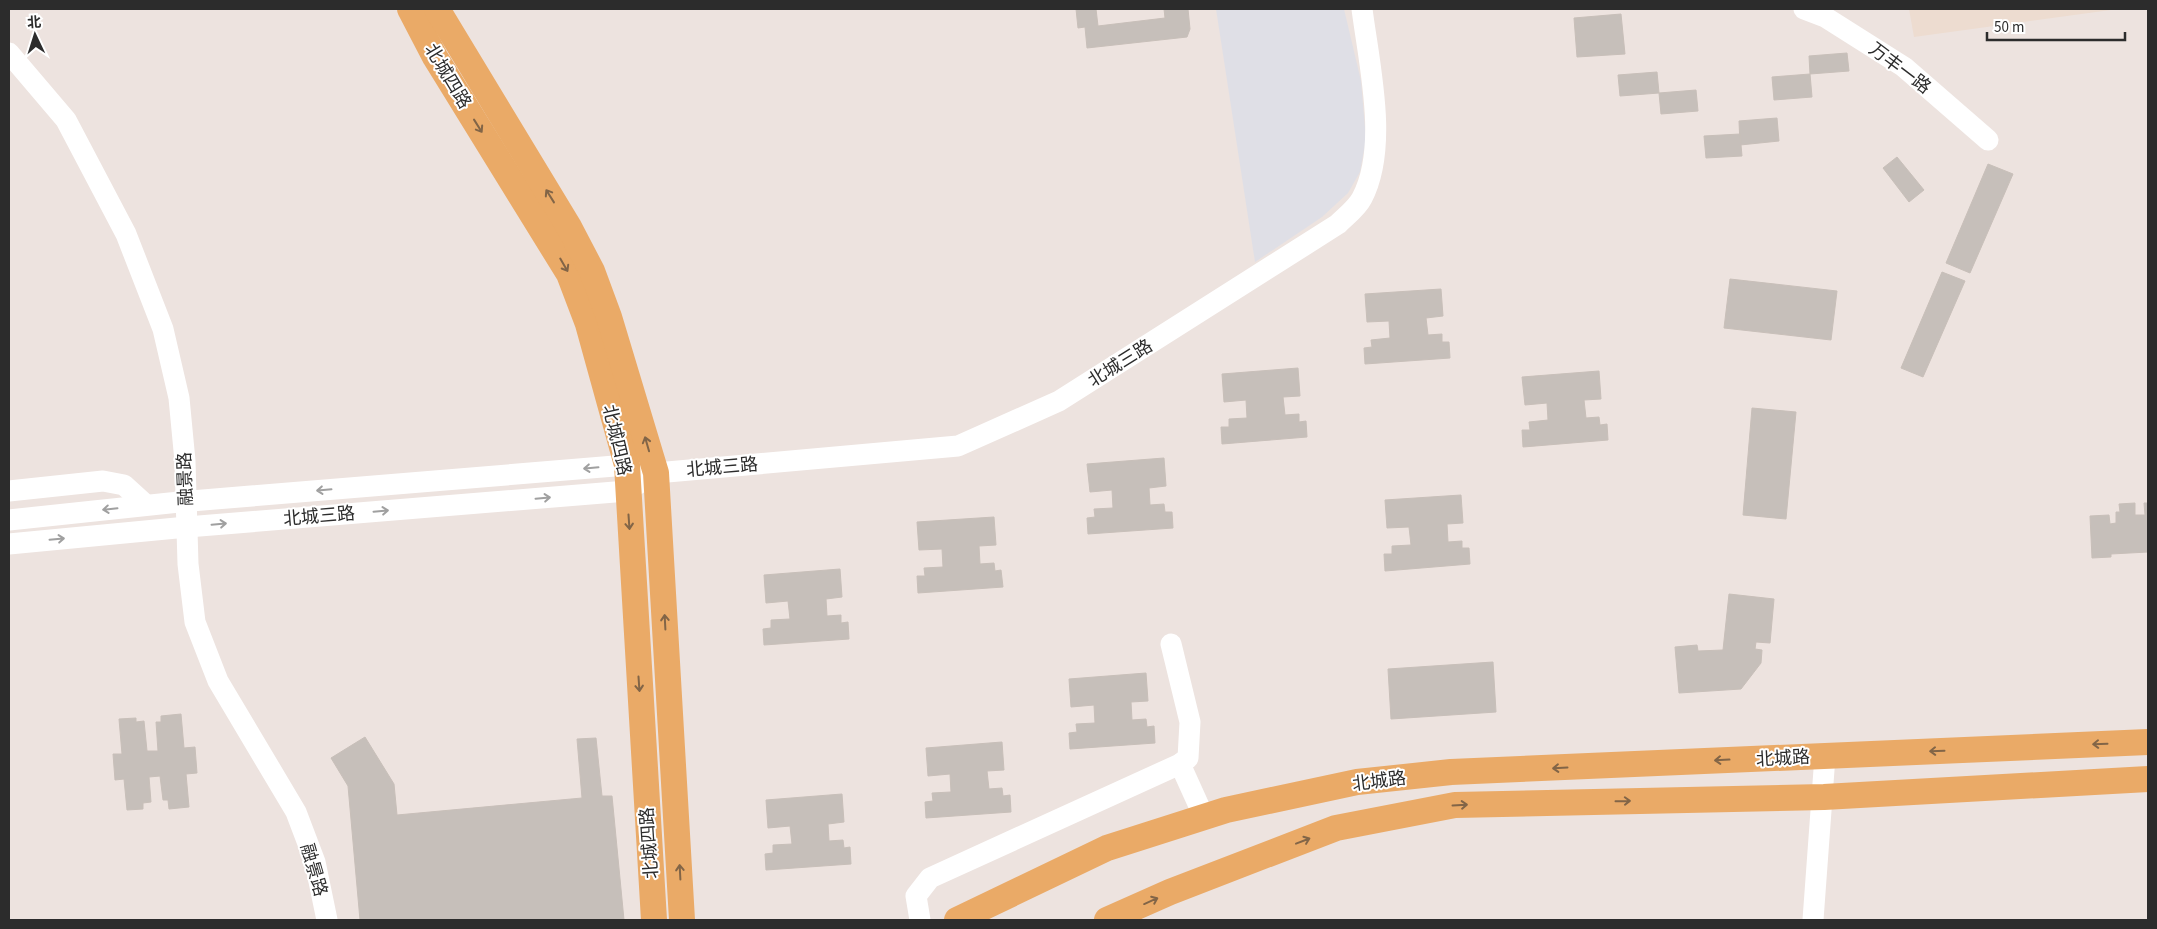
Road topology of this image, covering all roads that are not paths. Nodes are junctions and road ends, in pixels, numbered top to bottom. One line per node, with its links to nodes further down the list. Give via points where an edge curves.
1 (410, 9): 7 (main road, 北城四路, one-way to 7, via 435,57 569,274 588,324)
2 (437, 9): 8 (main road, 北城四路, one-way to 2, via 592,271 569,227)
3 (1362, 9): 8 (street, 北城三路, via 1375,120 1374,168 1361,200 1338,224 1059,402 958,446)
4 (1804, 9): 6 (street, 万丰一路, via 1825,17 1904,67)
5 (9, 53): 11 (street, 融景路, via 66,120 126,234 165,338 179,398)
6 (1988, 140)
7 (627, 465): 8 (street, 北城三路); 10 (main road, 北城四路); 11 (street, 北城三路, one-way to 11)
8 (656, 474): 10 (street, 北城三路); 25 (main road, 北城四路, one-way to 8)
9 (9, 491): 12 (street, via 103,481 124,485)
10 (627, 491): 14 (street, 北城三路, one-way to 10); 24 (main road, 北城四路, one-way to 24)
11 (186, 502): 12 (street, 北城三路); 14 (street, 融景路)
12 (146, 505): 13 (street, 北城三路, one-way to 13)
13 (9, 520)
14 (187, 527): 15 (street, 北城三路, one-way to 14); 23 (street, 融景路, via 192,605 202,642 218,681 296,812 315,862)
15 (9, 544)
16 (1171, 644): 19 (street, via 1190,722 1188,758)
17 (2148, 742): 18 (main road, 北城路, one-way to 18)
18 (1825, 756): 21 (street, 北城路); 22 (main road, 北城路, one-way to 22, via 1451,772 1357,782)
19 (1180, 764): 22 (street); 26 (street, via 930,878 916,896)
20 (2148, 780): 21 (main road, 北城路)
21 (1824, 796): 28 (main road, 北城路, one-way to 21, via 1336,828 1455,805); 29 (street, 北城路)
22 (1204, 817): 27 (main road, 北城路, via 1107,848)
23 (327, 920)
24 (654, 920)
25 (682, 920)
26 (920, 920)
27 (958, 920)
28 (1107, 920)
29 (1813, 920)

